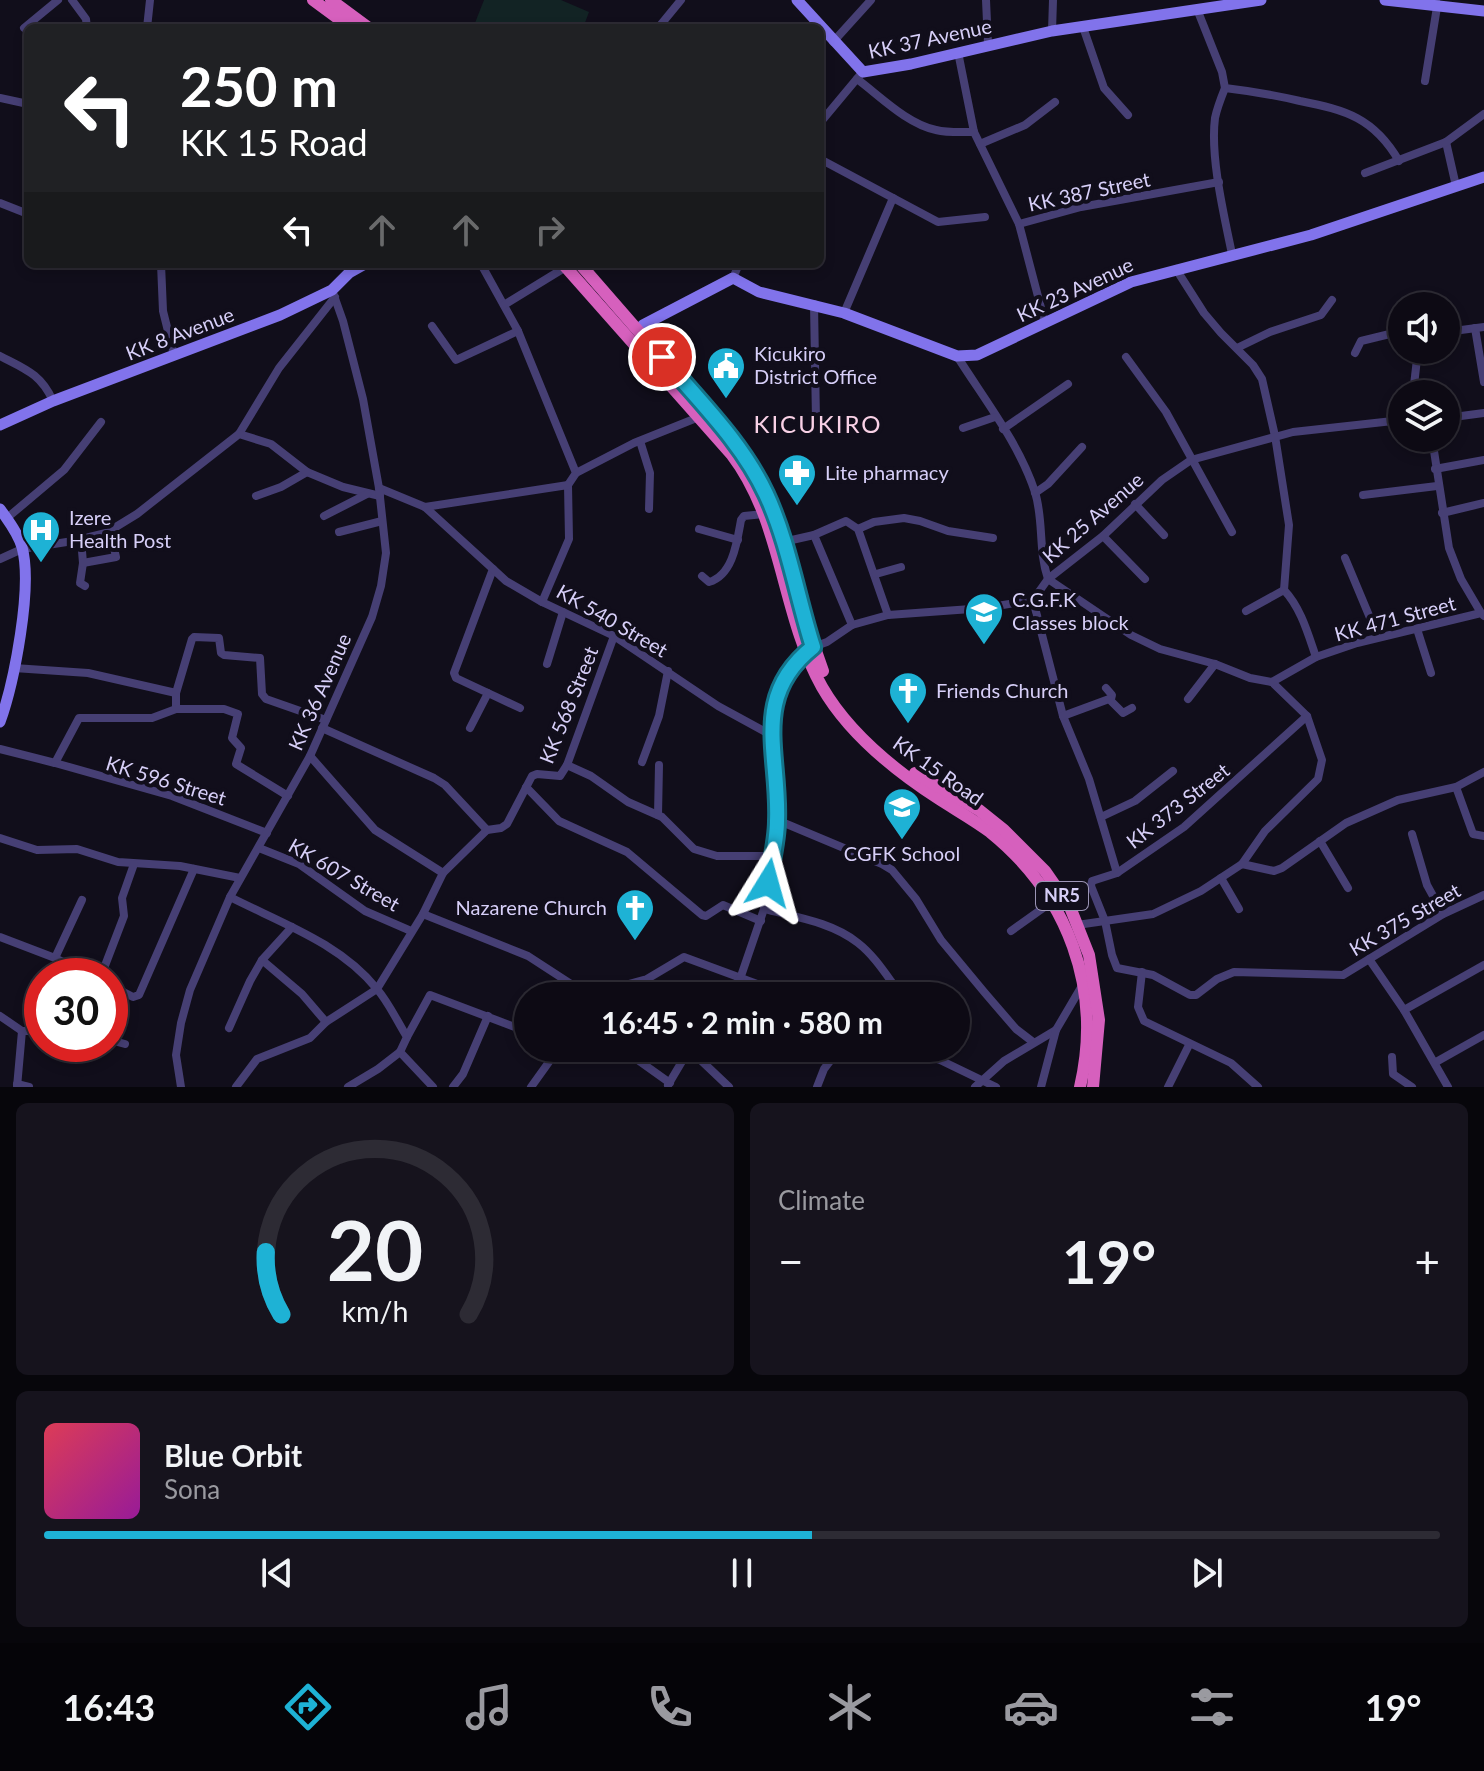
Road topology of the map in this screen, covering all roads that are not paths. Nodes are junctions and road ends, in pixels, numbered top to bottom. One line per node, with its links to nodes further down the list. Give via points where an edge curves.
1 (58, 0): 17 (street)
2 (72, 0): 18 (street)
3 (150, 0): 19 (street)
4 (313, 0): 20 (highway)
5 (331, 0): 21 (highway)
6 (681, 0): 22 (street)
7 (797, 0): 23 (main road)
8 (871, 0): 27 (street)
9 (986, 0): 28 (street)
10 (1053, 0): 25 (street)
11 (1261, 0): 13 (main road, KK 37 Avenue)
12 (1385, 0): 14 (main road)
13 (1224, 2): 15 (main road, KK 37 Avenue)
14 (1436, 3): 16 (main road); 31 (street)
15 (1197, 9): 24 (main road, KK 37 Avenue); 32 (street)
16 (1484, 11)
17 (29, 24)
18 (87, 24)
19 (147, 24)
20 (346, 24)
21 (364, 24)
22 (661, 24)
23 (818, 24)
24 (1083, 27): 25 (main road, KK 37 Avenue); 37 (street, via 1104,88)
25 (1052, 31): 28 (main road, KK 37 Avenue)
26 (824, 32): 27 (main road)
27 (833, 42): 30 (main road)
28 (988, 44): 29 (main road, KK 37 Avenue)
29 (958, 52): 30 (main road, KK 37 Avenue); 39 (street)
30 (860, 75): 38 (street, KK 37 Avenue); 39 (street, via 900,112 930,128)
31 (1425, 81)
32 (1225, 88): 43 (street, via 1348,112 1383,137); 46 (street, via 1214,129)
33 (0, 98): 35 (street)
34 (1055, 102): 41 (street, via 1025,125)
35 (24, 103)
36 (1484, 114): 40 (street)
37 (1128, 115)
38 (824, 118)
39 (974, 132): 41 (street)
40 (1446, 142): 43 (street); 47 (street)
41 (980, 144): 52 (street)
42 (824, 161): 48 (street)
43 (1399, 161): 44 (street)
44 (1365, 173)
45 (1484, 177): 47 (main road, KK 23 Avenue)
46 (1219, 182): 52 (street, KK 387 Street); 53 (street)
47 (1456, 186): 53 (main road, KK 23 Avenue, via 1311,235)
48 (893, 198): 51 (street, via 938,222); 68 (street)
49 (0, 203): 50 (street)
50 (24, 212)
51 (985, 217)
52 (1019, 224): 69 (street, KK 387 Street)
53 (1232, 254): 62 (main road, KK 23 Avenue)
54 (161, 268): 78 (street, via 163,311)
55 (349, 268): 64 (main road, KK 8 Avenue)
56 (483, 268): 67 (street)
57 (556, 268): 67 (street)
58 (561, 268): 82 (highway, KK 15 Road / NR5)
59 (583, 268): 82 (highway, KK 15 Road / NR5)
60 (592, 268): 70 (highway)
61 (737, 268): 63 (street)
62 (1176, 269): 69 (main road, KK 23 Avenue, via 1112,290); 76 (street, via 1204,313)
63 (733, 278): 66 (main road, via 759,292); 70 (main road)
64 (333, 294): 78 (main road, KK 8 Avenue); 96 (street); 108 (street, KK 36 Avenue, via 363,399)
65 (1332, 300): 76 (street, via 1321,315)
66 (814, 304): 68 (main road); 90 (street)
67 (504, 305): 74 (street)
68 (844, 313): 80 (main road)
69 (1045, 323): 80 (main road, KK 23 Avenue, via 977,355)
70 (643, 325): 82 (highway, via 654,337)
71 (432, 326): 74 (street, via 456,360)
72 (1480, 327): 73 (street); 83 (street)
73 (1460, 330)
74 (518, 331): 105 (street)
75 (1388, 334): 77 (street, via 1361,341)
76 (1237, 348): 97 (street, via 1262,379)
77 (1355, 353)
78 (174, 355): 85 (main road, KK 8 Avenue)
79 (0, 356): 85 (street, via 37,376)
80 (957, 356): 89 (street)
81 (1126, 357): 101 (street, via 1166,412)
82 (656, 360): 88 (highway, KK 15 Road / NR5); 133 (highway, KK 15 Road / NR5, via 751,466)
83 (1484, 382)
84 (1068, 384): 95 (street)
85 (53, 401): 93 (main road, KK 8 Avenue)
86 (1484, 413): 87 (street)
87 (1460, 416)
88 (699, 417): 98 (street); 119 (highway, KK 15 Road / NR5, via 738,463)
89 (995, 417): 94 (street); 95 (street)
90 (816, 421)
91 (101, 422): 117 (street, via 64,470)
92 (1388, 422): 97 (street, KK 25 Avenue)
93 (0, 425)
94 (963, 428)
95 (1003, 429): 110 (street)
96 (239, 434): 104 (street, via 271,444); 124 (street)
97 (1275, 436): 101 (street, KK 25 Avenue); 145 (street, via 1289,525)
98 (640, 441): 105 (street); 116 (street, via 650,473)
99 (1082, 447): 110 (street)
100 (1433, 452): 103 (street)
101 (1191, 460): 114 (street, KK 25 Avenue); 126 (street)
102 (1484, 460): 103 (street)
103 (1435, 469): 107 (street)
104 (307, 472): 109 (street); 112 (street)
105 (576, 473): 106 (street)
106 (568, 485): 115 (street); 147 (street, KK 540 Street, via 569,539)
107 (1437, 486): 111 (street); 118 (street)
108 (380, 492): 109 (street); 115 (street); 121 (street, KK 36 Avenue)
109 (367, 493): 120 (street)
110 (1035, 493): 142 (street)
111 (1363, 495)
112 (256, 496)
113 (1484, 503): 118 (street)
114 (1135, 504): 128 (street); 129 (street, KK 25 Avenue)
115 (425, 507): 139 (street)
116 (649, 509)
117 (3, 513): 134 (main road)
118 (1442, 513): 150 (street, via 1461,579)
119 (764, 514): 132 (street, via 744,516); 156 (highway, KK 15 Road / NR5)
120 (324, 516)
121 (382, 521): 125 (street); 175 (street, KK 36 Avenue, via 386,553 381,586)
122 (854, 525): 127 (street, via 846,521); 130 (street, via 904,518); 140 (street)
123 (699, 529): 132 (street)
124 (110, 530): 131 (street); 137 (street, via 116,557)
125 (339, 532)
126 (1232, 532)
127 (814, 535): 133 (street); 152 (street)
128 (1164, 535)
129 (1103, 536): 142 (street, KK 25 Avenue); 143 (street)
130 (993, 538)
131 (81, 539): 134 (street); 137 (street)
132 (738, 540): 141 (street, via 721,576 709,582)
133 (783, 542): 156 (highway, KK 15 Road / NR5)
134 (22, 549): 136 (street); 160 (main road)
135 (1345, 558): 155 (street)
136 (0, 559)
137 (83, 563): 144 (street, via 80,583)
138 (901, 567): 140 (street)
139 (493, 569): 147 (street); 166 (street, via 454,673)
140 (876, 574): 151 (street)
141 (702, 576)
142 (1048, 579): 146 (street, KK 25 Avenue); 159 (street, via 1131,635)
143 (1145, 579)
144 (85, 586)
145 (1284, 590): 148 (street); 157 (street, via 1302,617)
146 (1033, 600): 151 (street); 172 (street)
147 (542, 602): 149 (street, KK 540 Street)
148 (1246, 611)
149 (563, 612): 154 (street, KK 540 Street); 158 (street)
150 (1483, 614): 153 (street, KK 471 Street)
151 (888, 615): 152 (street)
152 (852, 625): 156 (street)
153 (1417, 629): 155 (street, KK 471 Street); 162 (street)
154 (614, 636): 161 (street, KK 540 Street); 182 (street, KK 568 Street)
155 (1378, 637): 157 (street, KK 471 Street)
156 (809, 650): 177 (street, via 781,680); 211 (highway, KK 15 Road / NR5, via 822,688 859,736 909,778 989,832); 219 (highway, KK 15 Road / NR5, via 870,737 912,771 979,810 1045,871 1070,907)
157 (1316, 657): 163 (street, KK 471 Street)
158 (547, 664)
159 (1215, 664): 163 (street); 168 (street)
160 (14, 668): 165 (street, via 88,673); 174 (main road)
161 (668, 671): 177 (street, KK 540 Street); 180 (street)
162 (1431, 673)
163 (1272, 682): 173 (street)
164 (1106, 688): 167 (street)
165 (176, 693): 171 (street); 175 (street, via 194,637 219,638 224,655 260,658 266,699)
166 (488, 693): 169 (street); 176 (street)
167 (1111, 699): 170 (street, via 1123,713); 172 (street)
168 (1188, 699)
169 (520, 708)
170 (1132, 708)
171 (176, 709): 181 (street, via 152,718 78,719); 188 (street, via 238,714 232,738 241,748 236,764)
172 (1063, 716): 190 (street)
173 (1307, 716): 201 (street, via 1322,772 1265,831); 204 (street, KK 373 Street, via 1184,827)
174 (0, 722)
175 (324, 724): 179 (street, KK 36 Avenue); 192 (street, via 445,785)
176 (470, 728)
177 (771, 735): 191 (street)
178 (0, 749): 181 (street, KK 596 Street)
179 (310, 756): 188 (street, KK 36 Avenue); 203 (street, via 375,830)
180 (642, 762)
181 (55, 763): 193 (street, KK 596 Street, via 172,796)
182 (567, 765): 186 (street, KK 568 Street, via 557,777 532,776); 189 (street)
183 (659, 765): 189 (street)
184 (1173, 771): 190 (street, via 1135,801)
185 (1484, 772): 187 (street)
186 (526, 787): 192 (street, via 507,824); 216 (street, via 559,821 627,852 702,915 723,905)
187 (1456, 787): 195 (street, via 1473,834); 197 (street, via 1398,800)
188 (288, 796): 193 (street, KK 36 Avenue)
189 (658, 815): 199 (street, via 694,849 717,856)
190 (1101, 817): 204 (street)
191 (777, 820): 199 (street); 248 (street, via 892,870 941,940)
192 (487, 830): 203 (street)
193 (267, 833): 198 (street, KK 36 Avenue)
194 (1412, 834): 215 (street, via 1427,885)
195 (1484, 836)
196 (0, 838): 200 (street, via 37,850 77,849)
197 (1320, 841): 201 (street, via 1274,871); 207 (street)
198 (259, 848): 205 (street, KK 36 Avenue); 220 (street, KK 607 Street, via 299,864 365,911)
199 (772, 856): 212 (street)
200 (134, 864): 202 (street); 224 (street, via 122,898 124,916)
201 (1242, 864): 206 (street)
202 (194, 869): 205 (street); 237 (street, via 139,995)
203 (443, 873): 214 (street)
204 (1117, 873): 217 (street, KK 373 Street, via 1092,881)
205 (240, 878): 209 (street, KK 36 Avenue)
206 (1221, 878): 213 (street); 217 (street, via 1153,914)
207 (1348, 888)
208 (1484, 895): 215 (street, KK 375 Street)
209 (230, 897): 218 (street); 263 (street, KK 36 Avenue, via 181,1023 176,1055)
210 (82, 900): 223 (street)
211 (1053, 901): 219 (highway, KK 15 Road / NR5); 221 (street)
212 (764, 909): 216 (street); 234 (street, via 816,922 856,941)
213 (1239, 909)
214 (423, 914): 220 (street); 230 (street, via 528,956)
215 (1443, 914): 225 (street, KK 375 Street)
216 (761, 921): 229 (street)
217 (1105, 921): 219 (street); 228 (street, KK 375 Street, via 1117,968)
218 (292, 927): 226 (street); 236 (street, via 322,942)
219 (1071, 927): 235 (highway, KK 15 Road / NR5); 274 (highway, KK 15 Road / NR5, via 1089,955 1099,1020)
220 (411, 931): 236 (street)
221 (1011, 931)
222 (0, 937): 223 (street)
223 (55, 958)
224 (108, 958)
225 (1369, 959): 228 (street, KK 375 Street, via 1343,975 1234,972 1196,995); 238 (street)
226 (262, 960): 241 (street); 243 (street)
227 (1484, 965): 238 (street)
228 (1142, 972): 249 (street, via 1141,1018)
229 (740, 979): 231 (street, via 684,957); 232 (street); 233 (street)
230 (568, 982)
231 (636, 982)
232 (738, 982)
233 (749, 982)
234 (891, 982)
235 (1084, 984): 244 (street); 273 (highway, KK 15 Road / NR5, via 1087,1040)
236 (377, 989): 241 (street); 247 (street)
237 (128, 994)
238 (1404, 1010): 258 (street)
239 (0, 1016): 245 (street)
240 (488, 1016): 242 (street); 247 (street, via 430,995); 267 (street)
241 (326, 1022): 264 (street, via 310,1038 257,1059)
242 (514, 1026)
243 (229, 1028)
244 (1056, 1030): 248 (street); 272 (street)
245 (22, 1031): 261 (street)
246 (1484, 1035): 258 (street)
247 (407, 1037): 250 (street)
248 (1033, 1042): 259 (street)
249 (1189, 1045): 275 (street); 276 (street, via 1231,1063)
250 (400, 1052): 265 (street); 266 (street)
251 (1392, 1057): 277 (street, via 1393,1074)
252 (549, 1062): 268 (street)
253 (639, 1062): 260 (street)
254 (682, 1062): 260 (street)
255 (704, 1062): 269 (street)
256 (829, 1062): 270 (street)
257 (943, 1062): 259 (street)
258 (1436, 1062): 278 (street)
259 (978, 1084): 271 (street)
260 (669, 1085)
261 (17, 1086): 262 (street)
262 (29, 1087)
263 (181, 1087)
264 (236, 1087)
265 (348, 1087)
266 (433, 1087)
267 (453, 1087)
268 (531, 1087)
269 (729, 1087)
270 (817, 1087)
271 (996, 1087)
272 (1041, 1087)
273 (1080, 1087)
274 (1093, 1087)
275 (1168, 1087)
276 (1258, 1087)
277 (1412, 1087)
278 (1448, 1087)

